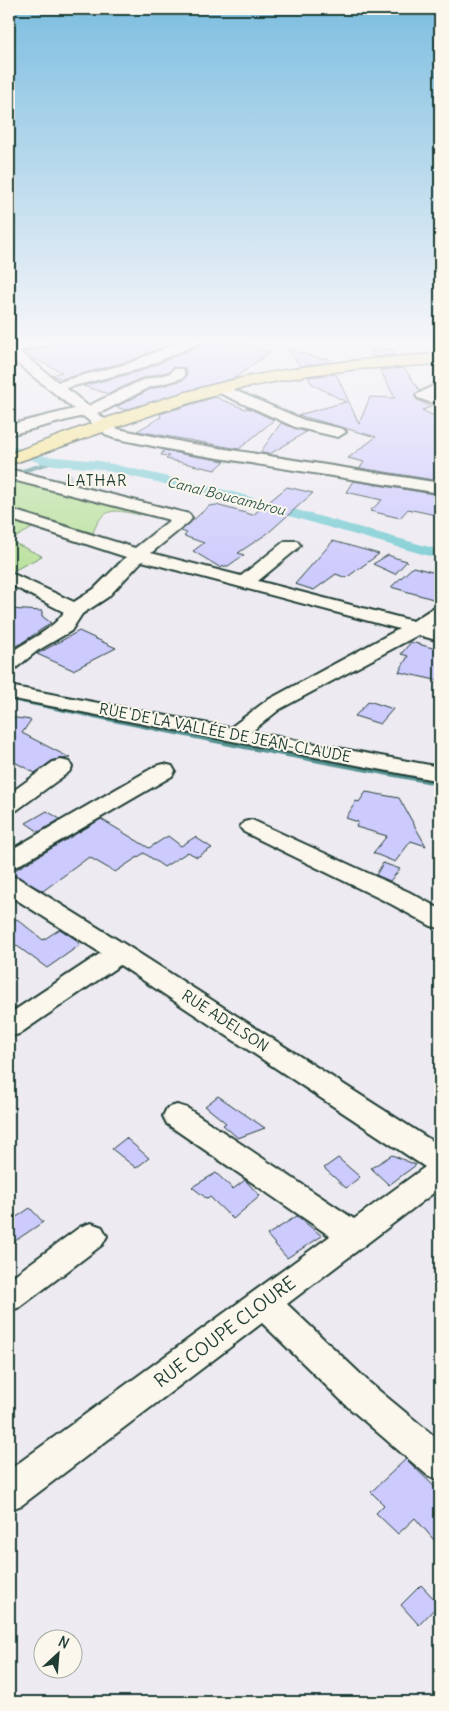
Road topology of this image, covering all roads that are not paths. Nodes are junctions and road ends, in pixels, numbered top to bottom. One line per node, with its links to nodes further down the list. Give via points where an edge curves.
1 (51, 419): 6 (street)
2 (97, 419): 5 (street)
3 (126, 419): 5 (main road)
4 (289, 419): 7 (street)
5 (107, 426): 8 (main road, via 57,443); 9 (street, via 113,433 154,442)
6 (9, 430)
7 (338, 432)
8 (10, 473): 12 (street, via 101,491 182,518)
9 (440, 488)
10 (9, 514): 12 (street)
11 (291, 545): 14 (street)
12 (139, 555): 14 (street); 15 (street, via 101,593)
13 (9, 577): 15 (street)
14 (243, 584): 17 (street)
15 (75, 610): 19 (street, via 64,627)
16 (440, 612): 17 (street)
17 (416, 628): 18 (street); 21 (street, via 273,705)
18 (440, 635)
19 (9, 664)
20 (9, 692): 21 (street, RUE DE LA VALLÉE DE JEAN-CLAUDE)
21 (235, 734): 24 (street, RUE DE LA VALLÉE DE JEAN-CLAUDE)
22 (61, 767): 25 (street)
23 (164, 771): 27 (street)
24 (440, 774)
25 (9, 805)
26 (252, 827): 29 (street)
27 (9, 861)
28 (9, 884): 30 (street, RUE ADELSON)
29 (440, 920)
30 (120, 953): 31 (street); 33 (street, RUE ADELSON)
31 (9, 1027)
32 (176, 1116): 36 (street)
33 (440, 1161)
34 (440, 1172): 36 (street, RUE COUPE CLOURE)
35 (91, 1236): 37 (street)
36 (354, 1236): 38 (street, RUE COUPE CLOURE)
37 (9, 1297)
38 (264, 1303): 39 (street, via 359,1395); 40 (street, RUE COUPE CLOURE)
39 (440, 1463)
40 (9, 1492)

